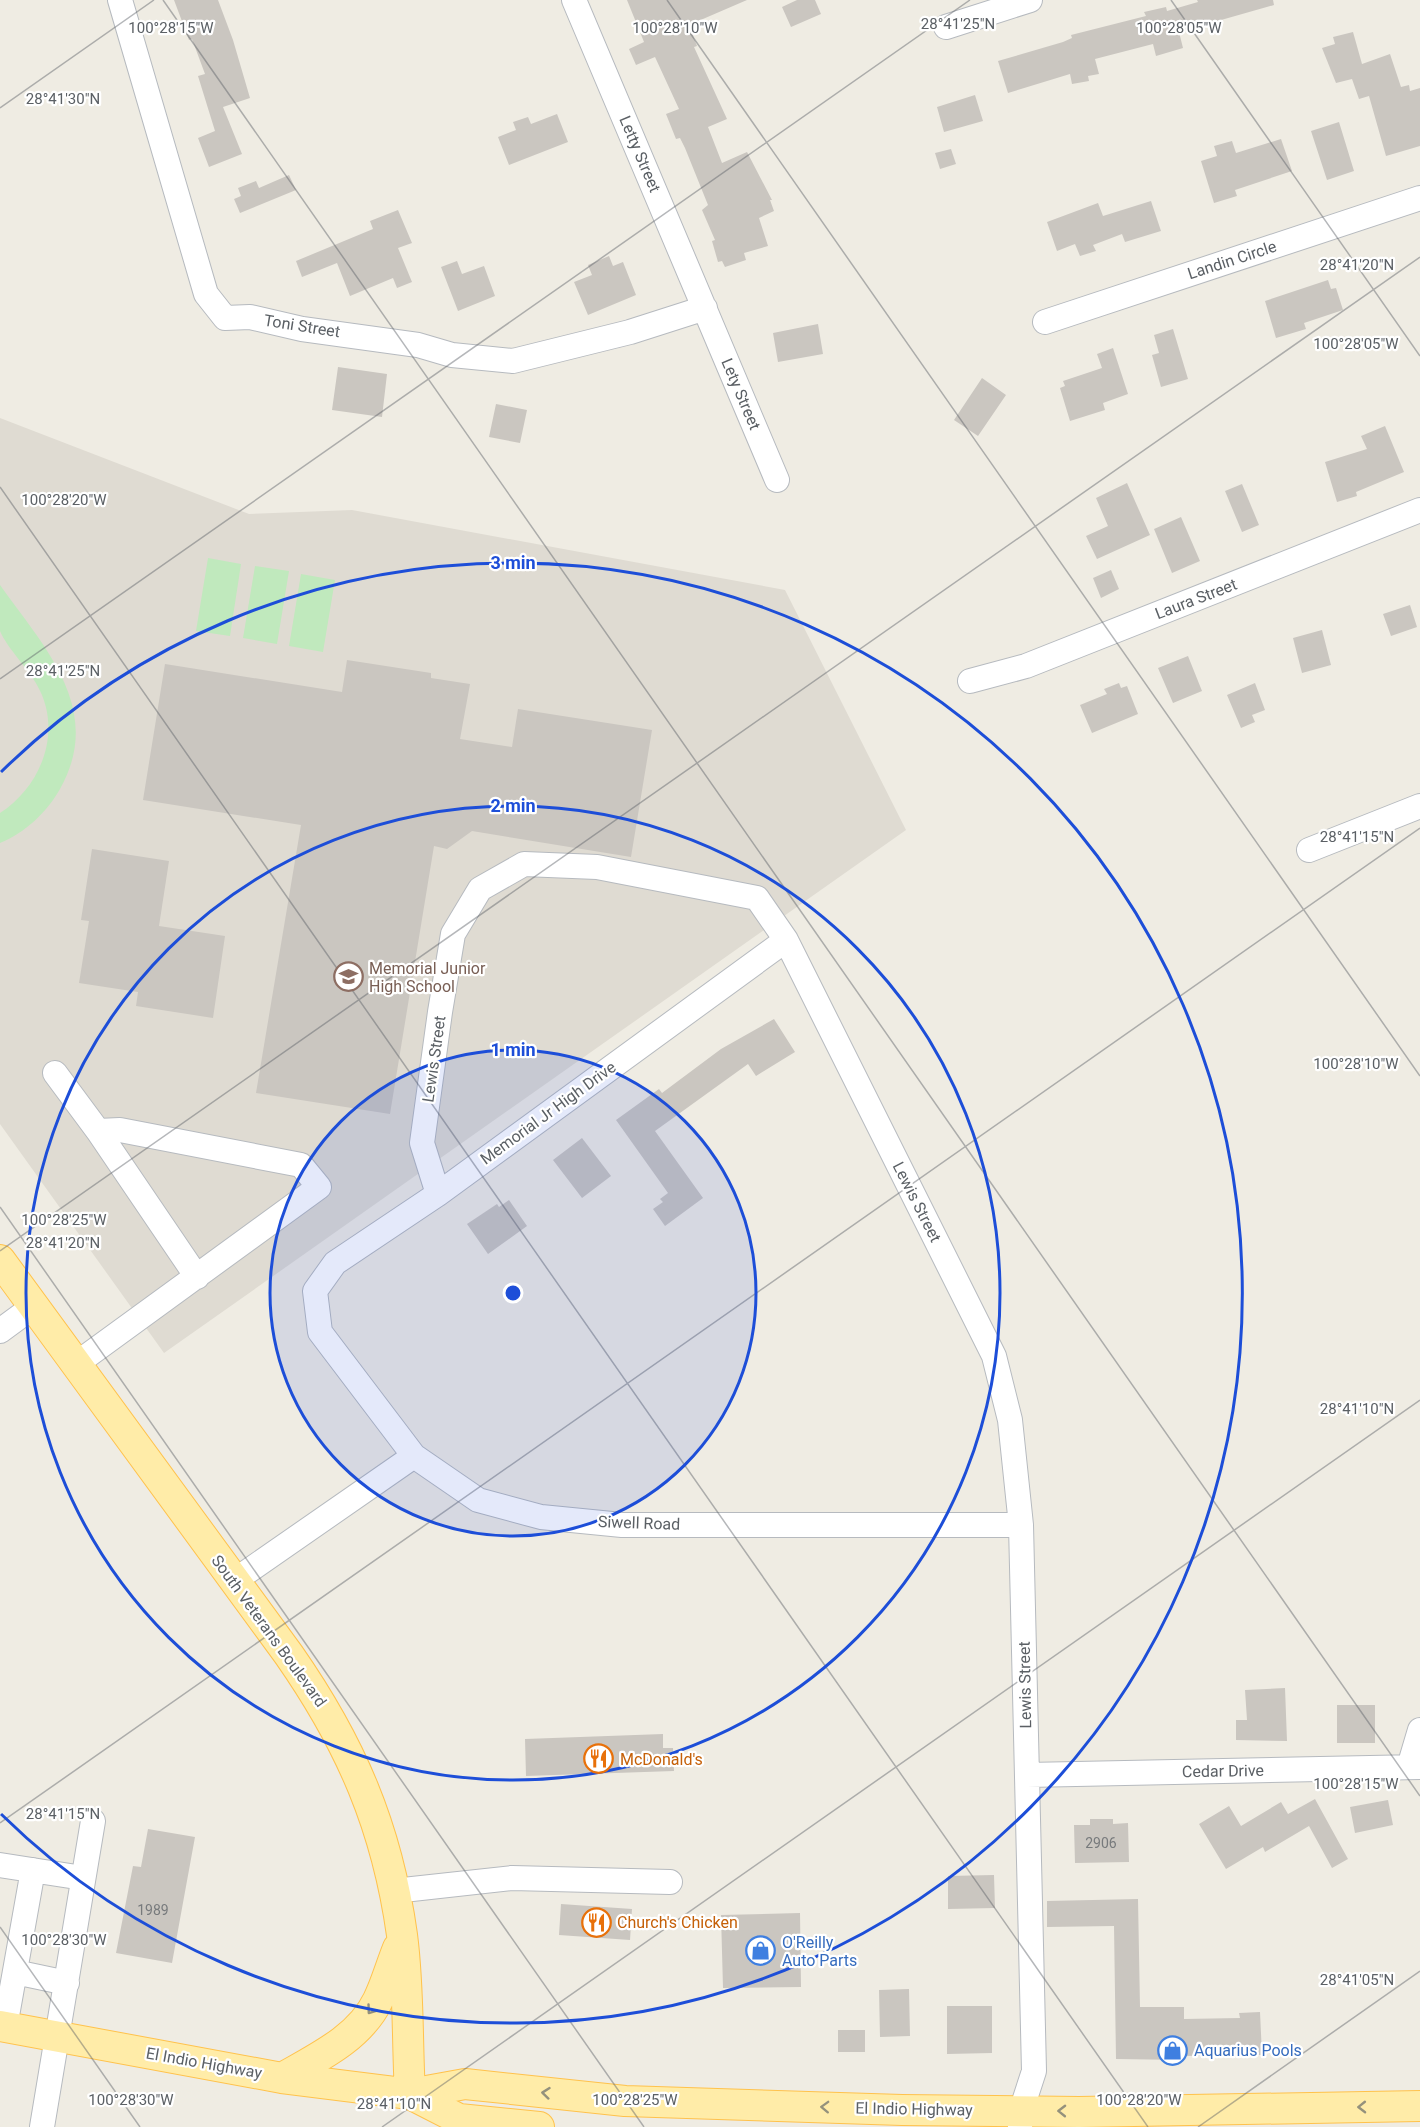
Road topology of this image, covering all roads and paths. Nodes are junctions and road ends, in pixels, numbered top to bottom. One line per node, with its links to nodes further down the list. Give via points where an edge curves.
1 (120, 0): 6 (street, Toni Street, via 206,294 225,318 250,317 406,343 452,355 513,361 630,332)
2 (574, 0): 6 (street, Letty Street)
3 (1030, 0): 4 (street)
4 (946, 27)
5 (1420, 198): 7 (street, Landin Circle)
6 (705, 308): 8 (street, Lety Street)
7 (1045, 322)
8 (777, 480)
9 (1420, 510): 10 (street, Laura Street, via 1026,666)
10 (970, 681)
11 (1420, 806): 12 (street)
12 (1309, 850)
13 (786, 940): 16 (street, Memorial Jr High Drive); 16 (street, Lewis Street, via 757,897 597,867 524,864 480,889 453,934 435,1047 422,1143); 24 (street, Lewis Street, via 994,1356 1010,1420)
14 (55, 1073): 15 (street)
15 (98, 1131): 18 (street); 18 (street, via 120,1130 301,1165 319,1188)
16 (438, 1194): 19 (street, Memorial Jr High Drive, via 335,1263)
17 (0, 1260): 20 (main road, South Veterans Boulevard)
18 (197, 1277): 22 (street)
19 (315, 1291): 23 (street, Siwell Road, via 320,1332)
20 (34, 1306): 21 (street); 22 (main road, South Veterans Boulevard)
21 (0, 1331)
22 (76, 1364): 25 (main road, South Veterans Boulevard)
23 (414, 1456): 24 (street, Siwell Road, via 478,1500 541,1516 622,1525); 25 (street)
24 (1021, 1525): 28 (street, Lewis Street)
25 (234, 1581): 34 (main road, South Veterans Boulevard, via 318,1696 349,1751 372,1804)
26 (1420, 1730): 27 (street)
27 (1414, 1767): 28 (street, Cedar Drive)
28 (1027, 1775): 43 (street, Lewis Street, via 1034,2071)
29 (93, 1821): 32 (street)
30 (0, 1865): 31 (street)
31 (33, 1870): 32 (street); 36 (street)
32 (83, 1878): 37 (street)
33 (670, 1882): 34 (street, via 512,1878)
34 (394, 1891): 35 (main road, South Veterans Boulevard)
35 (402, 1937): 40 (main road, one-way to 40, via 377,2002 360,2025 331,2049); 41 (main road, South Veterans Boulevard)
36 (15, 1972): 37 (street); 38 (street)
37 (67, 1983): 39 (street)
38 (3, 2027): 39 (main road, El Indio Highway)
39 (58, 2036): 40 (main road, El Indio Highway); 44 (street)
40 (282, 2078): 41 (main road, El Indio Highway)
41 (410, 2094): 43 (main road, El Indio Highway, one-way to 41, via 902,2110 625,2101 465,2084); 45 (main road, El Indio Highway, via 459,2119)
42 (1401, 2113): 43 (main road, El Indio Highway, one-way to 43)
43 (1021, 2119)
44 (42, 2127)
45 (539, 2127)

